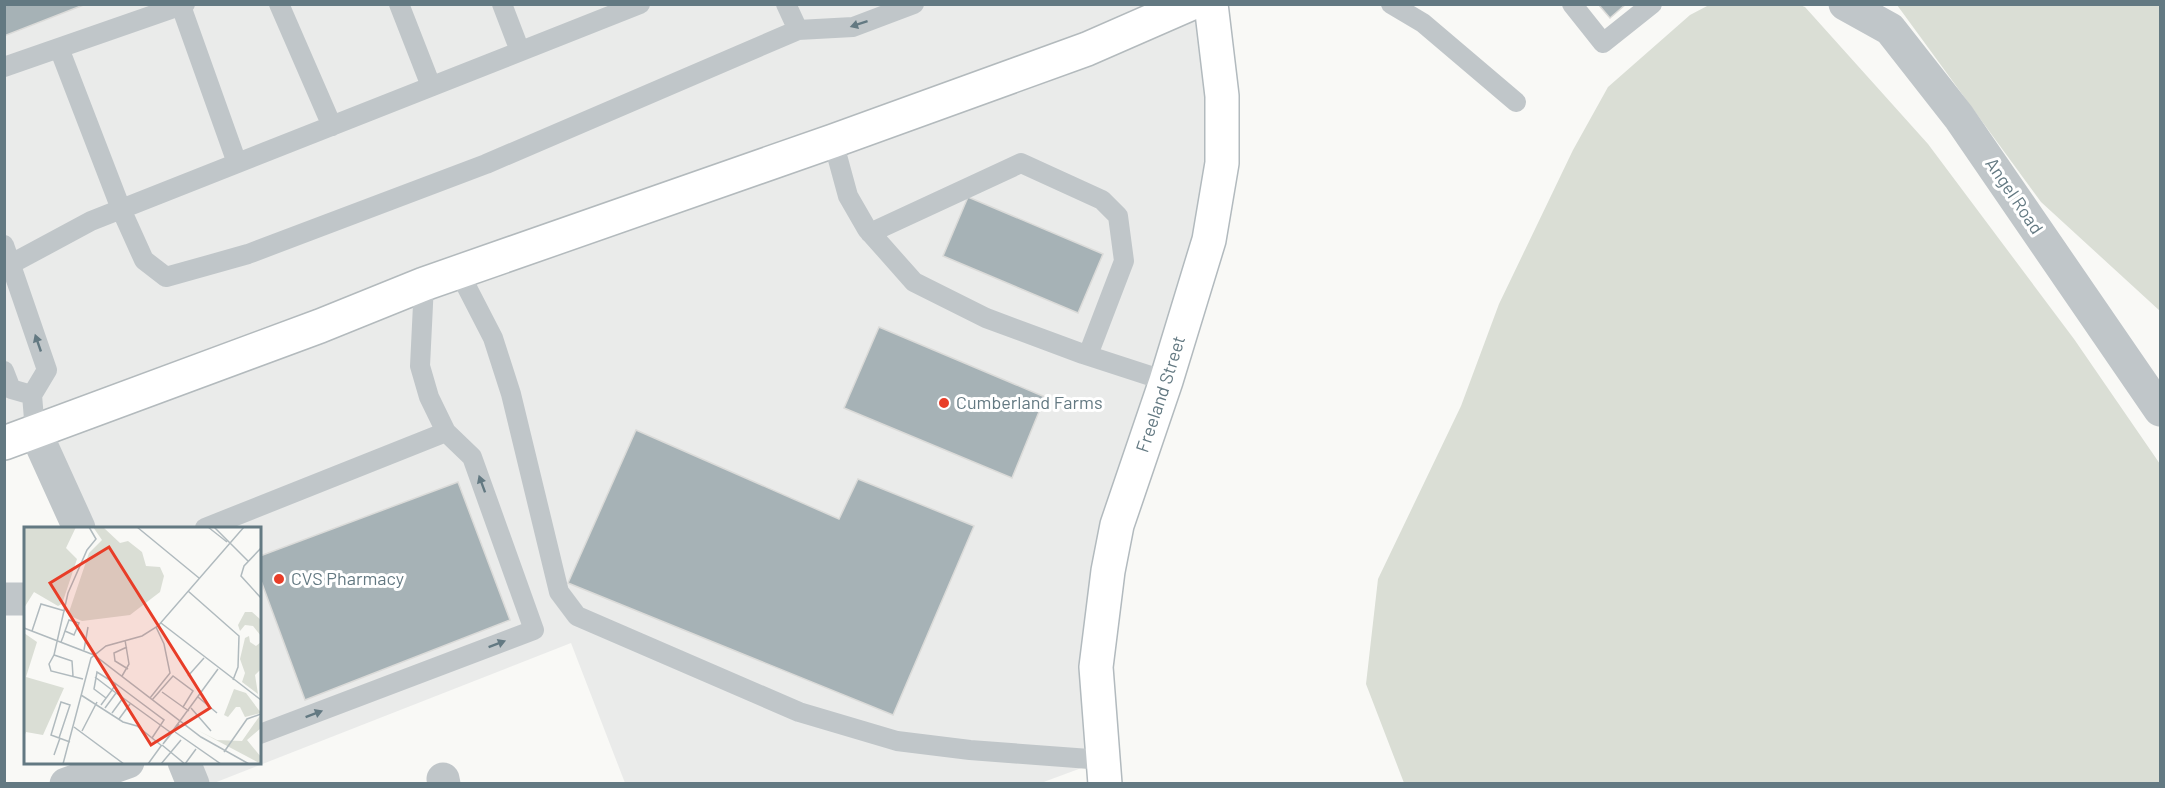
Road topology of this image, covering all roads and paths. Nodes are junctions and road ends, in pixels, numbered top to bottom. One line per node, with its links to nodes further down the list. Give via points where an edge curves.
1 (279, 4): 22 (lane)
2 (399, 4): 20 (lane)
3 (502, 4): 18 (lane)
4 (640, 4): 14 (lane)
5 (786, 4): 16 (lane)
6 (914, 4): 16 (lane, one-way to 16, via 853,27)
7 (1190, 4): 23 (main road, via 1087,49)
8 (1211, 4): 32 (main road, Freeland Street, via 1222,96 1222,163 1209,240)
9 (1391, 4): 15 (lane)
10 (1572, 4): 11 (lane, via 1603,44)
11 (1652, 4)
12 (1845, 4): 34 (street, Angel Road, via 1890,29 1959,117)
13 (183, 5): 17 (lane); 24 (lane)
14 (616, 9): 18 (lane)
15 (1422, 14): 21 (lane)
16 (798, 30): 25 (lane, via 486,164 248,254 166,276 144,260)
17 (59, 48): 19 (lane); 25 (lane)
18 (519, 51): 20 (lane)
19 (4, 67)
20 (431, 86): 22 (lane)
21 (1516, 102)
22 (332, 126): 24 (lane)
23 (833, 141): 26 (lane, via 848,196); 28 (main road)
24 (237, 163): 25 (lane)
25 (121, 209): 27 (lane)
26 (870, 233): 30 (lane, via 914,282 986,318); 30 (lane, via 1021,163 1102,200 1119,216 1124,261)
27 (8, 254): 33 (lane, one-way to 27, via 47,370)
28 (459, 272): 29 (main road); 45 (lane, via 493,338 511,394 559,592 577,616 799,712 897,741)
29 (424, 284): 35 (main road); 36 (lane, via 420,366)
30 (1088, 356): 32 (lane)
31 (4, 371): 33 (lane, via 11,389)
32 (1166, 381): 45 (main road, Freeland Street, via 1117,525 1108,571 1096,667)
33 (32, 395): 35 (lane)
34 (2160, 410)
35 (35, 431): 37 (main road); 38 (street)
36 (446, 432): 39 (lane); 42 (lane, one-way to 36, via 534,630 472,457)
37 (4, 443)
38 (79, 527)
39 (208, 527)
40 (4, 599): 41 (street)
41 (24, 599)
42 (261, 734)
43 (122, 764): 46 (street)
44 (185, 764): 47 (street)
45 (1104, 772)
46 (66, 783)
47 (193, 783)

